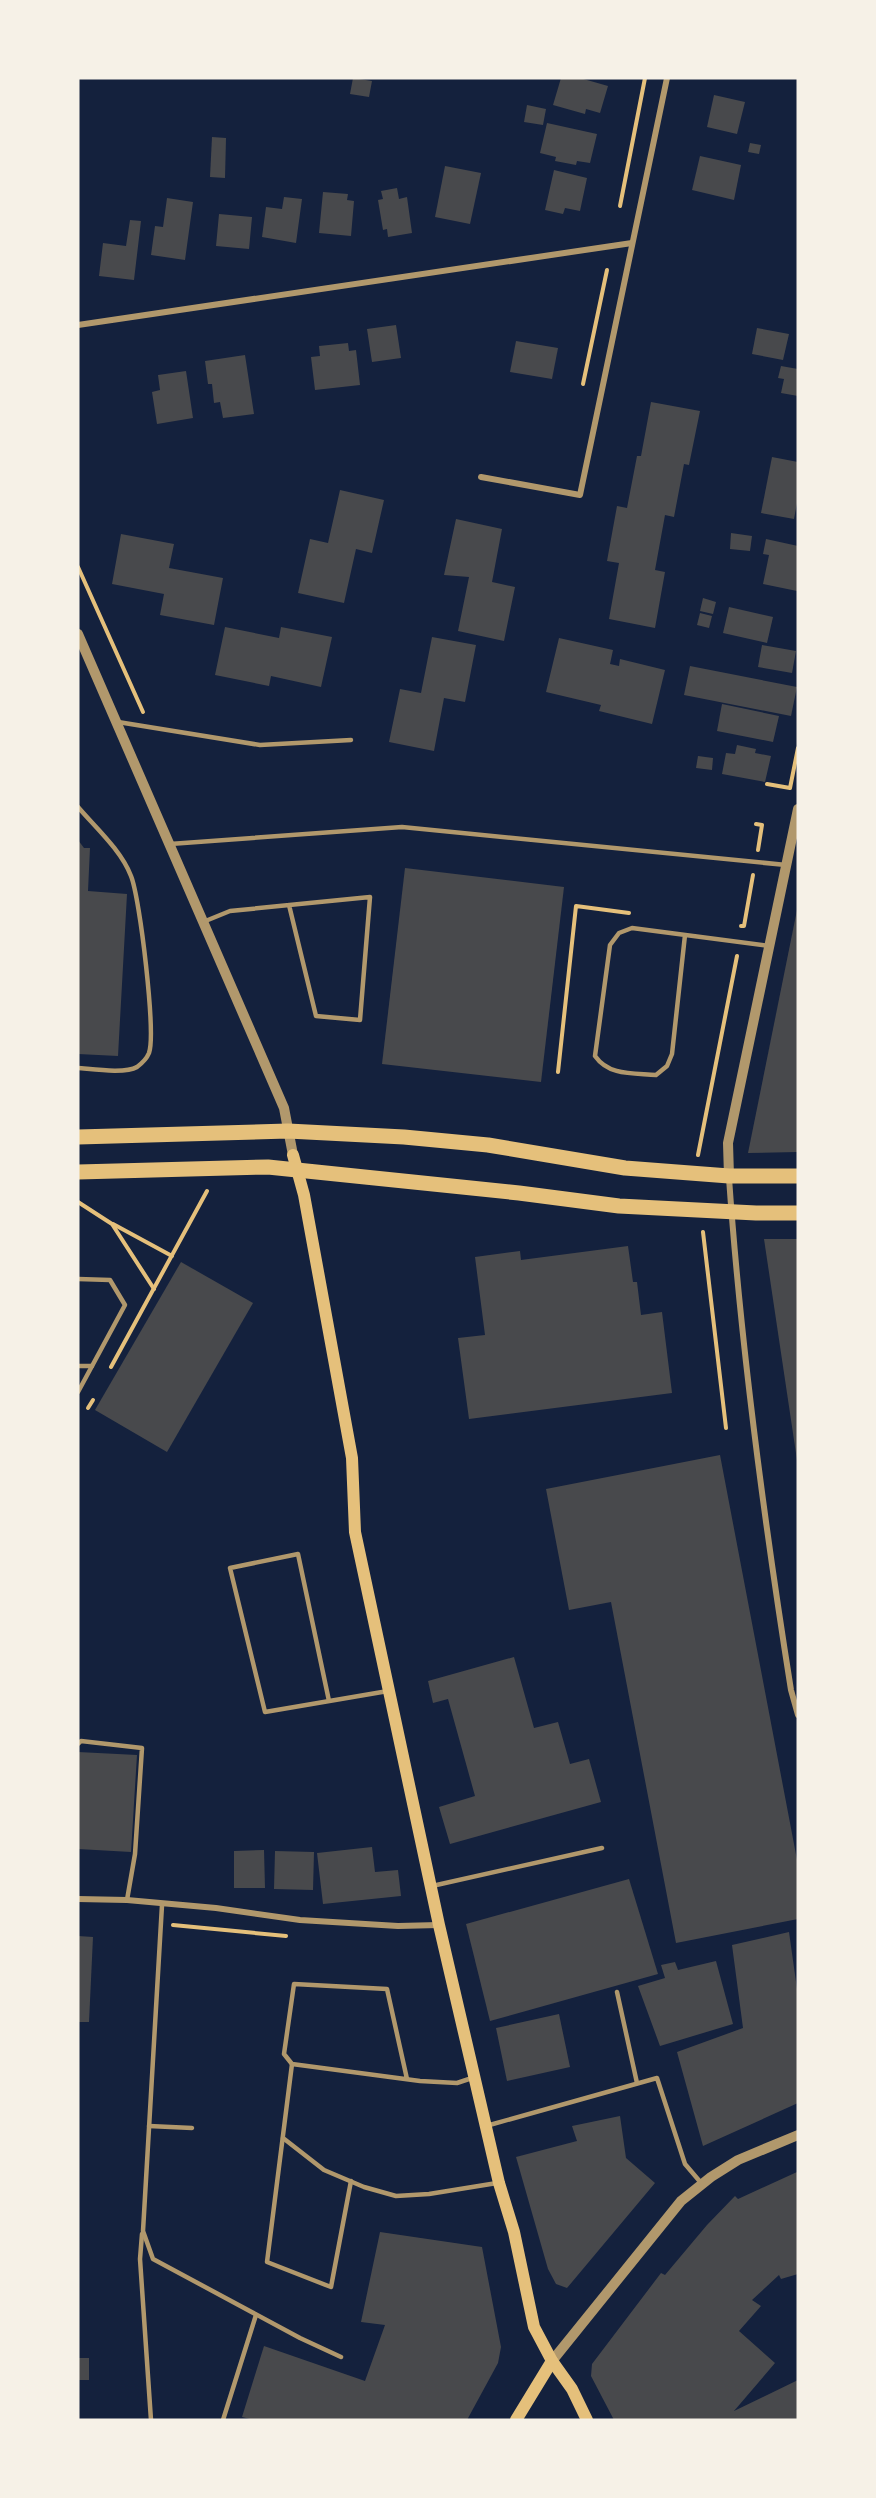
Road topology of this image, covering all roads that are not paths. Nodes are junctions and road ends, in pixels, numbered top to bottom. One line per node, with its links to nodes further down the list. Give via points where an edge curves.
1 (667, 78): 2 (street)
2 (632, 243): 3 (street); 4 (street, via 580,495)
3 (78, 325)
4 (482, 477)
5 (78, 634): 6 (street)
6 (118, 722): 7 (lane, via 260,745); 10 (street)
7 (351, 740)
8 (78, 807): 16 (lane, via 131,874 141,924 152,1033 149,1053 135,1068)
9 (798, 809): 11 (street)
10 (170, 844): 11 (lane, via 402,827); 13 (street)
11 (786, 865): 15 (street)
12 (289, 905): 12 (lane, via 370,897 360,1020 316,1016); 13 (lane, via 230,911)
13 (203, 922): 17 (street, via 284,1108)
14 (685, 935): 14 (lane, via 632,928 619,933 610,945 595,1056 611,1071 656,1076 667,1066 672,1054); 15 (lane)
15 (769, 946): 21 (street, via 728,1143)
16 (78, 1068)
17 (288, 1131): 18 (main road); 19 (street); 21 (main road, via 488,1145 625,1168)
18 (78, 1137)
19 (295, 1162): 20 (main road, via 268,1167); 23 (main road, via 619,1206); 29 (main road, via 352,1458 355,1532)
20 (78, 1172)
21 (729, 1176): 22 (main road); 23 (street)
22 (798, 1176)
23 (732, 1211): 24 (main road); 31 (street, via 764,1516)
24 (798, 1213)
25 (78, 1279): 27 (lane, via 110,1280 125,1305)
26 (78, 1366): 27 (lane)
27 (92, 1366): 28 (lane)
28 (78, 1392)
29 (391, 1691): 30 (lane); 34 (main road)
30 (329, 1701): 30 (lane, via 265,1712 230,1568 298,1554)
31 (798, 1715)
32 (78, 1744): 36 (lane, via 81,1740 142,1748 135,1854)
33 (602, 1848): 34 (lane)
34 (432, 1886): 38 (main road)
35 (78, 1899): 36 (street)
36 (127, 1900): 37 (street)
37 (162, 1905): 38 (street, via 300,1920); 44 (lane)
38 (439, 1925): 41 (main road)
39 (617, 1992): 43 (lane)
40 (292, 2064): 42 (lane); 42 (lane, via 284,2054 294,1984 387,1989); 48 (lane)
41 (475, 2077): 42 (lane, via 457,2083); 45 (main road)
42 (408, 2079)
43 (637, 2084): 45 (lane); 51 (lane, via 657,2078 685,2164)
44 (148, 2126): 46 (lane); 52 (lane)
45 (486, 2126): 50 (main road)
46 (192, 2128)
47 (798, 2135): 51 (street, via 738,2160)
48 (283, 2138): 49 (lane, via 324,2170); 49 (lane, via 267,2262 331,2287)
49 (351, 2181): 50 (lane, via 396,2196)
50 (499, 2183): 55 (main road, via 514,2232 534,2327)
51 (702, 2184): 55 (street, via 681,2201)
52 (142, 2231): 53 (lane, via 153,2259); 56 (lane)
53 (256, 2315): 54 (lane); 57 (lane)
54 (342, 2357)
55 (552, 2361): 58 (main road); 59 (main road)
56 (151, 2420)
57 (223, 2420)
58 (516, 2420)
59 (587, 2420)

